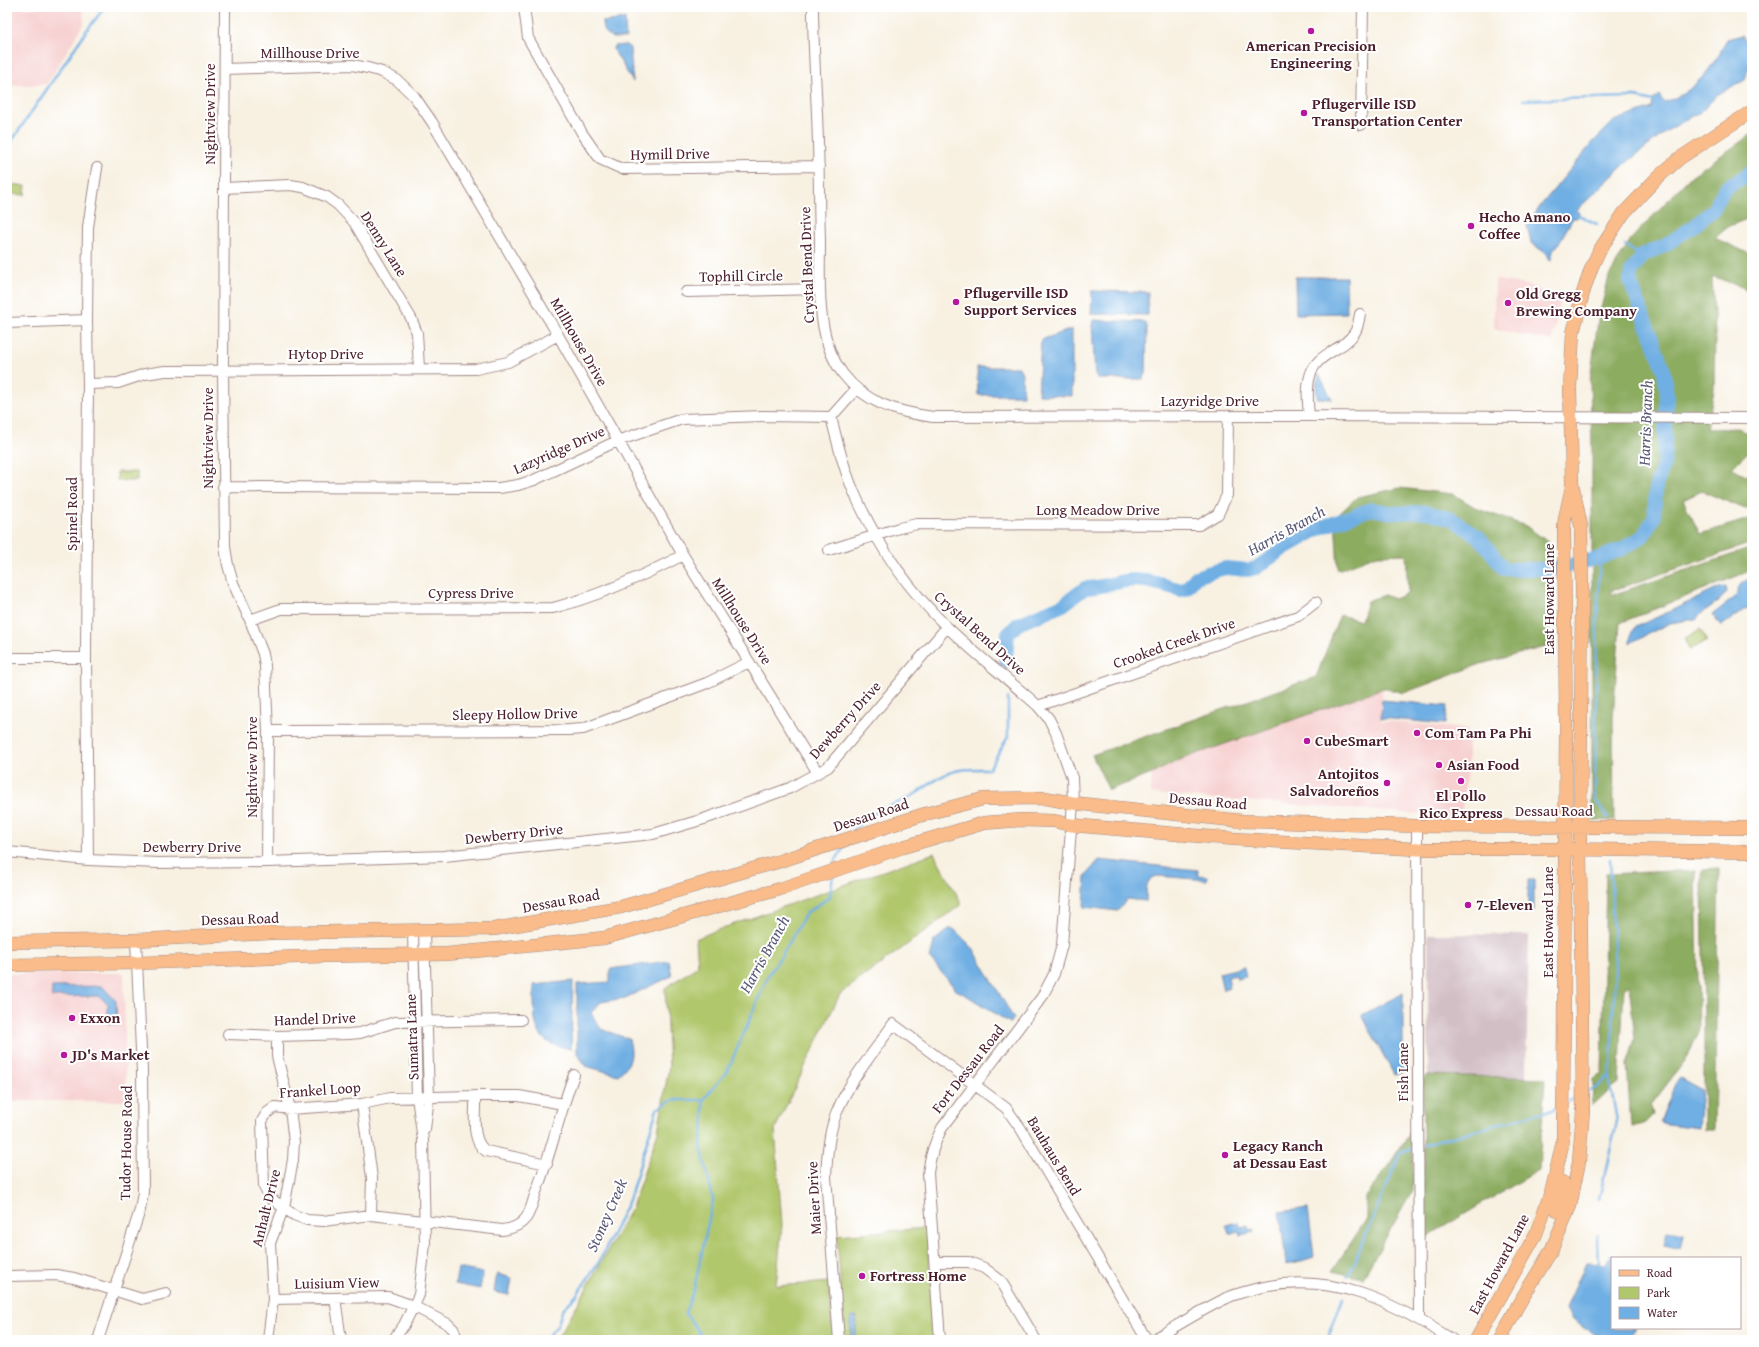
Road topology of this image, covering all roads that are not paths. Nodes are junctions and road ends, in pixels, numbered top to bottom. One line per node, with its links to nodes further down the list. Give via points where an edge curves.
1 (225, 7): 7 (street, Nightview Drive)
2 (524, 7): 10 (street, Hymill Drive, via 528,38 582,132 600,158 622,169)
3 (813, 7): 10 (street, Crystal Bend Drive)
4 (1363, 7): 9 (street)
5 (1749, 7): 6 (street)
6 (1752, 9)
7 (225, 68): 12 (street, Nightview Drive); 18 (street, Millhouse Drive, via 352,65 382,72 397,80 414,96 432,122)
8 (1752, 111): 26 (main road, East Howard Lane, via 1686,154 1657,178 1624,214 1599,251 1583,293 1573,333 1570,364)
9 (1361, 126)
10 (819, 166): 13 (street, Crystal Bend Drive)
11 (97, 168): 16 (street, Spinel Road, via 88,227)
12 (224, 188): 19 (street, Denny Lane, via 290,185 303,187 327,197 338,205 354,222 411,318 417,333); 20 (street, Nightview Drive)
13 (820, 289): 14 (street, Tophill Circle); 22 (street, Crystal Bend Drive, via 827,342 834,360)
14 (686, 292)
15 (1360, 314): 24 (street, via 1356,331 1349,340 1323,356 1310,374)
16 (87, 320): 17 (street); 21 (street, Spinel Road)
17 (7, 323)
18 (558, 335): 19 (street, Hytop Drive, via 526,354 496,366 476,369); 28 (street, Millhouse Drive)
19 (419, 368): 20 (street, Hytop Drive)
20 (223, 369): 21 (street, Hytop Drive, via 165,370 118,383); 30 (street, Nightview Drive)
21 (88, 384): 38 (street, Spinel Road)
22 (856, 390): 23 (street, Lazyridge Drive, via 892,409 933,417); 25 (street)
23 (1228, 416): 24 (street, Lazyridge Drive); 31 (street, Long Meadow Drive, via 1227,495 1218,514 1199,525 917,524)
24 (1309, 416): 26 (street, Lazyridge Drive)
25 (830, 417): 28 (street, Lazyridge Drive, via 682,419); 31 (street, Crystal Bend Drive, via 846,472)
26 (1571, 417): 27 (street, Lazyridge Drive); 29 (main road, East Howard Lane)
27 (1752, 418)
28 (617, 440): 30 (street, Lazyridge Drive, via 534,480 499,488); 33 (street, Millhouse Drive)
29 (1572, 486): 46 (main road, East Howard Lane, via 1564,527); 47 (main road, East Howard Lane, via 1581,526)
30 (223, 487): 35 (street, Nightview Drive, via 228,565 233,583)
31 (877, 535): 32 (street, Long Meadow Drive); 36 (street, Crystal Bend Drive, via 902,576)
32 (828, 550)
33 (683, 555): 35 (street, Cypress Drive, via 620,586 553,608 281,609); 39 (street, Millhouse Drive)
34 (1316, 602): 40 (street, Crooked Creek Drive, via 1298,616)
35 (250, 620): 41 (street, Nightview Drive, via 265,666)
36 (947, 627): 40 (street, Crystal Bend Drive); 42 (street, Dewberry Drive, via 838,755)
37 (7, 658): 38 (street)
38 (86, 658): 54 (street, Spinel Road)
39 (750, 662): 41 (street, Sleepy Hollow Drive, via 708,684 583,729); 42 (street, Millhouse Drive)
40 (1038, 706): 43 (street, Crystal Bend Drive, via 1049,719 1072,778)
41 (268, 731): 55 (street, Nightview Drive)
42 (818, 773): 55 (street, Dewberry Drive, via 755,802 653,834 444,856)
43 (1073, 803): 44 (street, Fort Dessau Road); 45 (main road, Dessau Road, via 1242,821); 56 (main road, Dessau Road, via 1045,798 985,799 925,814 777,862 621,907 494,929)
44 (1071, 825): 49 (main road, via 1235,839); 59 (main road, via 1021,820 984,823 903,847 780,889 604,938 447,954); 69 (street, Fort Dessau Road, via 1062,945 1054,974 1042,997)
45 (1417, 826): 46 (main road, Dessau Road); 49 (street, Fish Lane)
46 (1565, 827): 47 (main road, Dessau Road); 50 (main road, East Howard Lane)
47 (1581, 827): 48 (main road, Dessau Road); 51 (main road, East Howard Lane)
48 (1752, 828)
49 (1417, 849): 50 (main road); 90 (street, Fish Lane)
50 (1564, 849): 51 (main road); 77 (main road, East Howard Lane)
51 (1580, 850): 53 (main road); 81 (main road, East Howard Lane, via 1583,1111 1578,1162)
52 (7, 852): 54 (street, Dewberry Drive)
53 (1752, 852)
54 (88, 860): 55 (street, Dewberry Drive, via 158,863)
55 (267, 862)
56 (418, 932): 57 (main road, Dessau Road, via 270,933); 59 (street, Sumatra Lane)
57 (136, 940): 58 (main road, Dessau Road); 60 (street, Tudor House Road)
58 (7, 942)
59 (419, 954): 60 (main road); 63 (street, Sumatra Lane); 64 (street, Sumatra Lane)
60 (138, 963): 61 (main road); 85 (street, Tudor House Road, via 143,1192 140,1210)
61 (7, 965)
62 (521, 1020): 64 (street, Handel Drive)
63 (415, 1022): 64 (street, Handel Drive); 67 (street, Handel Drive, via 395,1022 360,1033); 71 (street, Sumatra Lane)
64 (427, 1022): 72 (street, Sumatra Lane)
65 (893, 1024): 69 (street, Bauhaus Bend); 96 (street, Maier Drive, via 838,1108 827,1154 826,1177)
66 (228, 1034): 67 (street, Handel Drive)
67 (277, 1036): 75 (street, Anhalt Drive, via 277,1056)
68 (574, 1075): 74 (street, Frankel Loop)
69 (976, 1085): 83 (street, Fort Dessau Road, via 942,1128 930,1156 928,1173); 99 (street, Bauhaus Bend, via 1006,1108 1021,1129)
70 (475, 1096): 72 (street, Frankel Loop); 74 (street, Frankel Loop, via 519,1096); 78 (street, via 476,1138 482,1148)
71 (417, 1097): 72 (street, Frankel Loop); 73 (street, Frankel Loop, via 390,1098); 76 (street, Sumatra Lane)
72 (429, 1097): 76 (street, Sumatra Lane)
73 (362, 1104): 75 (street, Frankel Loop); 80 (street, via 372,1178)
74 (563, 1104): 78 (street, Frankel Loop)
75 (290, 1109): 79 (street, Anhalt Drive, via 294,1142 293,1160); 79 (street, Frankel Loop, via 275,1107 262,1121 264,1188 270,1198)
76 (423, 1140): 82 (street, Sumatra Lane)
77 (1563, 1141): 81 (main road, via 1567,1158 1556,1209); 102 (main road, East Howard Lane, via 1552,1189 1536,1234)
78 (547, 1164): 82 (street, Frankel Loop, via 527,1217 512,1229)
79 (284, 1207): 80 (street, Frankel Loop, via 306,1220 323,1221); 88 (street, Anhalt Drive, via 270,1243)
80 (372, 1215): 82 (street, Frankel Loop)
81 (1566, 1216): 103 (main road, East Howard Lane, via 1551,1251)
82 (425, 1221): 89 (street, Sumatra Lane, via 419,1295)
83 (935, 1262): 97 (street, Fort Dessau Road); 98 (street, via 969,1262 984,1268 1001,1281)
84 (7, 1276): 85 (street, via 56,1275)
85 (114, 1291): 86 (street, via 142,1299); 91 (street, Tudor House Road)
86 (166, 1293)
87 (335, 1298): 88 (street, Luisium View); 89 (street, Luisium View, via 380,1296); 93 (street)
88 (273, 1299): 92 (street, Anhalt Drive)
89 (413, 1306): 94 (street, Sumatra Lane); 95 (street, Luisium View, via 448,1324 454,1330)
90 (1418, 1318): 100 (street, via 1346,1288 1299,1282 1273,1285 1228,1298); 101 (street)
91 (98, 1340)
92 (268, 1340)
93 (341, 1340)
94 (393, 1340)
95 (457, 1340)
96 (839, 1340)
97 (940, 1340)
98 (1036, 1340)
99 (1147, 1340)
100 (1152, 1340)
101 (1453, 1340)
102 (1476, 1340)
103 (1500, 1340)

